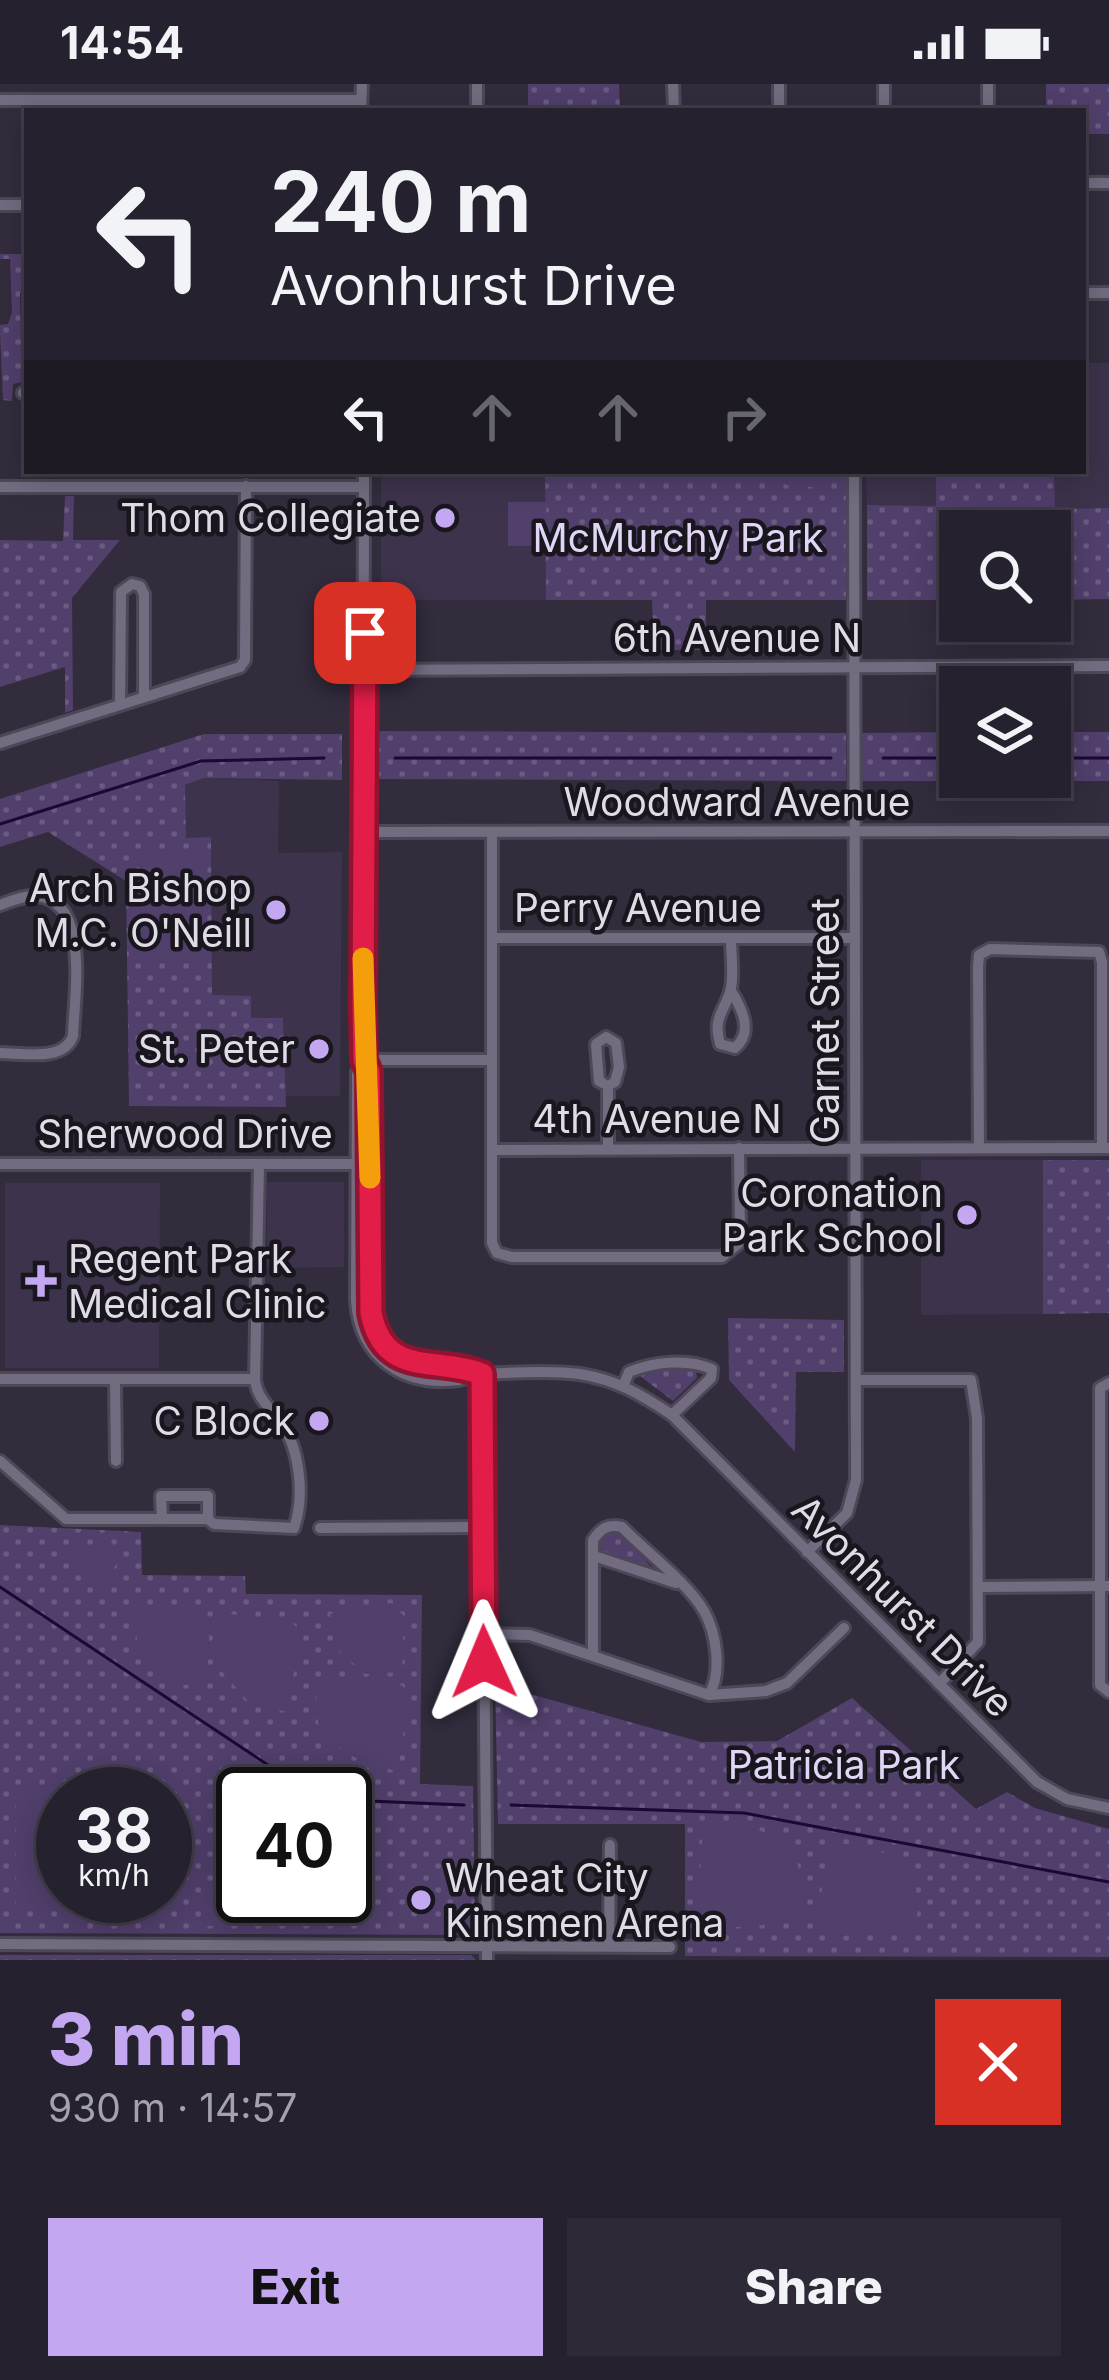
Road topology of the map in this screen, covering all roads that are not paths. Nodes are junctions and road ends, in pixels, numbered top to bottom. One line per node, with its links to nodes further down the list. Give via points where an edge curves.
1 (361, 84): 3 (street)
2 (0, 100): 4 (street)
3 (361, 105): 5 (street)
4 (142, 106): 5 (street)
5 (247, 106)
6 (142, 474): 11 (street)
7 (364, 474): 12 (street)
8 (854, 474): 14 (street, Garnet Street)
9 (247, 486): 11 (street); 12 (street); 16 (street, via 245,660)
10 (0, 487): 11 (street)
11 (142, 487)
12 (364, 487): 15 (street)
13 (1109, 666): 14 (street, 6th Avenue N)
14 (854, 668): 15 (street, 6th Avenue N); 19 (street, Garnet Street)
15 (365, 670): 20 (street)
16 (144, 696): 17 (street); 17 (street, via 144,594 132,584 121,592)
17 (120, 705): 18 (street)
18 (0, 743)
19 (855, 831): 21 (street, Woodward Avenue); 22 (street, Woodward Avenue); 25 (street, Garnet Street)
20 (365, 832): 22 (street, Woodward Avenue); 29 (street)
21 (1109, 832)
22 (492, 833): 24 (street)
23 (0, 905): 28 (street, via 32,895 59,904 74,930 74,986 70,1046)
24 (493, 938): 26 (street, Perry Avenue); 30 (street)
25 (855, 938): 26 (street, Perry Avenue); 34 (street, Garnet Street)
26 (730, 939): 27 (street)
27 (730, 991): 27 (street, via 718,1035 735,1048 744,1019)
28 (0, 1053)
29 (364, 1060): 30 (street); 40 (street)
30 (492, 1060): 37 (street)
31 (608, 1086): 32 (street)
32 (608, 1148): 33 (street, 4th Avenue N); 37 (street, 4th Avenue N)
33 (740, 1148): 34 (street, 4th Avenue N); 37 (street, via 738,1244 722,1258 497,1252)
34 (855, 1148): 35 (street, 4th Avenue N); 45 (street, Garnet Street)
35 (979, 1148): 36 (street, 4th Avenue N); 36 (street, via 978,967 979,955 991,949 1099,952)
36 (1106, 1148)
37 (493, 1150)
38 (0, 1164): 39 (street, Sherwood Drive)
39 (259, 1164): 40 (street, Sherwood Drive); 44 (street)
40 (363, 1164): 41 (street, Avonhurst Drive, via 371,1313 386,1347 411,1362); 41 (street, Avonhurst Drive, via 358,1321 371,1349 412,1377)
41 (482, 1374): 46 (street, Avonhurst Drive, via 577,1373); 54 (street)
42 (0, 1378): 43 (street)
43 (115, 1379): 44 (street); 50 (street)
44 (255, 1379): 52 (street, via 260,1399 295,1445 298,1516 294,1528)
45 (856, 1380): 55 (street, Garnet Street, via 855,1495); 59 (street, via 971,1380)
46 (624, 1384): 48 (street, Avonhurst Drive); 48 (street, via 629,1372 651,1364 712,1369)
47 (1104, 1385): 58 (street)
48 (672, 1415): 55 (street, Avonhurst Drive)
49 (0, 1461): 51 (street, via 66,1519)
50 (116, 1461)
51 (162, 1519): 52 (street); 52 (street, via 161,1496 208,1496)
52 (208, 1520)
53 (320, 1528): 54 (street)
54 (483, 1528): 61 (street)
55 (807, 1552): 63 (street, Avonhurst Drive)
56 (594, 1556): 57 (street); 57 (street, via 601,1529 622,1527); 62 (street)
57 (679, 1584): 65 (street, via 704,1610 714,1642)
58 (1104, 1586): 59 (street); 64 (street, via 1100,1685)
59 (979, 1587): 63 (street, via 978,1642)
60 (844, 1628): 65 (street, via 787,1683)
61 (483, 1634): 62 (street, via 530,1635); 69 (street)
62 (593, 1654): 65 (street)
63 (939, 1684): 66 (street, Avonhurst Drive, via 1036,1782)
64 (1109, 1692)
65 (709, 1696)
66 (1109, 1808)
67 (610, 1845): 70 (street)
68 (0, 1944): 69 (street)
69 (487, 1946): 70 (street); 72 (street)
70 (609, 1946): 71 (street)
71 (670, 1948)
72 (487, 1960)

